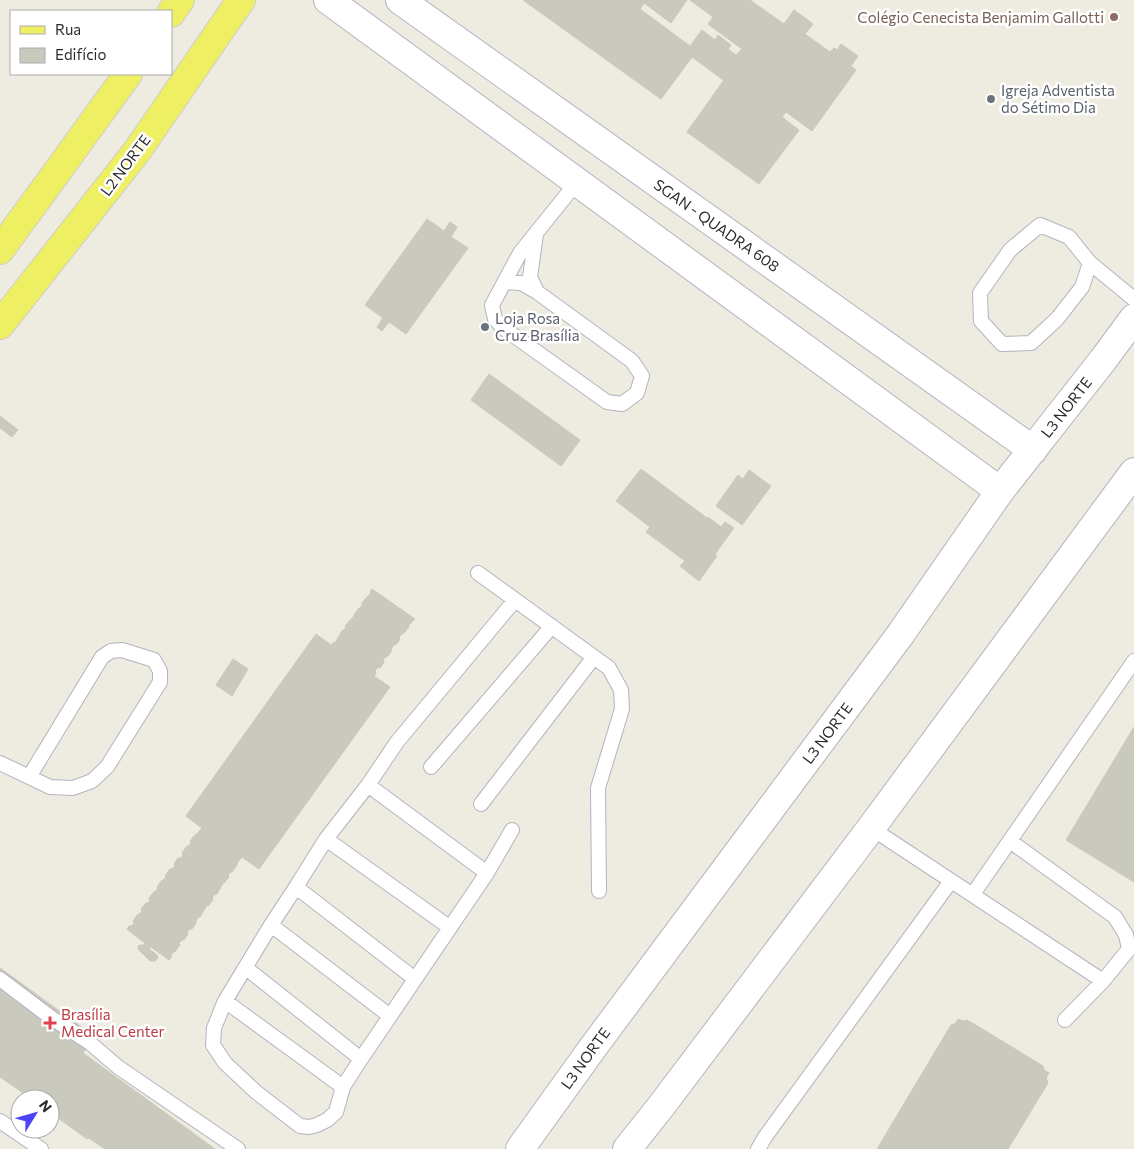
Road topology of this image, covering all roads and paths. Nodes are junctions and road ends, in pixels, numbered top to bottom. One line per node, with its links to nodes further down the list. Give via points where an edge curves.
1 (180, 0): 5 (main road)
2 (241, 0): 15 (main road, L2 NORTE, via 137,151)
3 (328, 0): 7 (main road)
4 (400, 0): 16 (main road, SGAN - QUADRA 608)
5 (172, 11)
6 (127, 75): 9 (main road)
7 (577, 182): 8 (lane); 18 (main road)
8 (536, 234): 11 (lane, via 520,253); 12 (lane, via 530,276)
9 (0, 250)
10 (1090, 263): 10 (lane, via 1069,237 1040,225 1010,250 980,293 981,321 1002,344 1031,342 1057,319 1082,287); 13 (lane)
11 (505, 282): 12 (lane, via 521,284); 12 (lane, via 492,305 495,319 502,327 607,402 622,404 637,393 642,376 632,361)
12 (537, 292)
13 (1134, 299)
14 (1134, 318): 16 (main road, L3 NORTE)
15 (0, 324)
16 (1033, 450): 18 (main road, L3 NORTE)
17 (1134, 472): 29 (main road)
18 (1000, 490): 52 (main road, L3 NORTE, via 900,635)
19 (478, 573): 20 (lane)
20 (515, 600): 21 (lane); 27 (lane, via 397,742)
21 (552, 626): 22 (lane); 25 (lane)
22 (594, 657): 28 (lane); 36 (lane, via 609,668 621,690 622,710 598,788)
23 (1134, 661): 32 (lane)
24 (0, 763): 26 (lane)
25 (431, 767)
26 (30, 777): 26 (lane, via 102,657 111,651 122,650 154,660 160,671 160,682 107,768 92,780 72,788 50,787)
27 (368, 785): 31 (lane); 33 (lane)
28 (481, 804)
29 (871, 828): 34 (lane); 53 (main road)
30 (512, 830): 33 (lane)
31 (326, 839): 35 (lane); 39 (lane)
32 (1010, 840): 37 (lane); 43 (lane, via 1115,917 1126,935 1129,949)
33 (487, 873): 39 (lane)
34 (951, 881): 37 (lane); 54 (lane)
35 (296, 888): 38 (lane); 42 (lane)
36 (599, 891)
37 (973, 894): 43 (lane)
38 (271, 925): 40 (lane); 45 (lane)
39 (449, 927): 42 (lane)
40 (246, 968): 44 (lane); 47 (lane)
41 (0, 979): 51 (lane, via 90,1043 118,1068)
42 (415, 979): 45 (lane)
43 (1104, 981): 46 (lane)
44 (226, 1001): 48 (lane); 48 (lane, via 214,1028 213,1045 225,1064 300,1126 309,1127 327,1120 336,1112)
45 (390, 1016): 47 (lane)
46 (1065, 1020)
47 (361, 1059): 48 (lane)
48 (344, 1087)
49 (0, 1120): 50 (lane)
50 (41, 1149)
51 (238, 1149)
52 (520, 1149)
53 (627, 1149)
54 (758, 1149)

